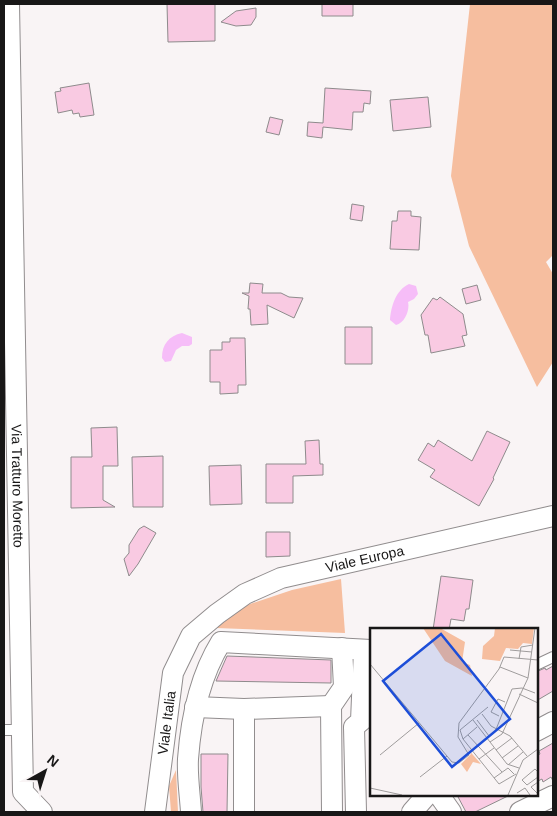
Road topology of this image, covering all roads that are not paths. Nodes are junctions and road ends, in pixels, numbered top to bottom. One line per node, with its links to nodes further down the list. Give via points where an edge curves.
1 (9, 4): 2 (street, Via Tratturo Moretto)
2 (10, 415): 13 (street, Via Tratturo Moretto)
3 (553, 516): 4 (street, Viale Europa, via 281,578 245,594)
4 (191, 636): 15 (street, Viale Italia, via 173,673)
5 (342, 648): 6 (street); 9 (street, via 344,687); 10 (street, via 221,642 210,660)
6 (368, 650): 25 (street, via 361,721 354,727)
7 (553, 657): 8 (lane)
8 (537, 665)
9 (331, 706): 11 (street); 24 (street)
10 (195, 707): 11 (street); 16 (street)
11 (244, 709): 23 (street)
12 (553, 722): 14 (street)
13 (13, 730): 20 (street, Via Tratturo Moretto, via 23,792)
14 (537, 730)
15 (162, 760): 16 (street); 21 (street, Viale Italia)
16 (188, 760): 22 (street)
17 (425, 796): 26 (street)
18 (440, 796): 27 (street)
19 (553, 796): 28 (street)
20 (42, 812)
21 (155, 812)
22 (190, 812)
23 (244, 812)
24 (332, 812)
25 (356, 812)
26 (412, 812)
27 (451, 812)
28 (520, 812)

